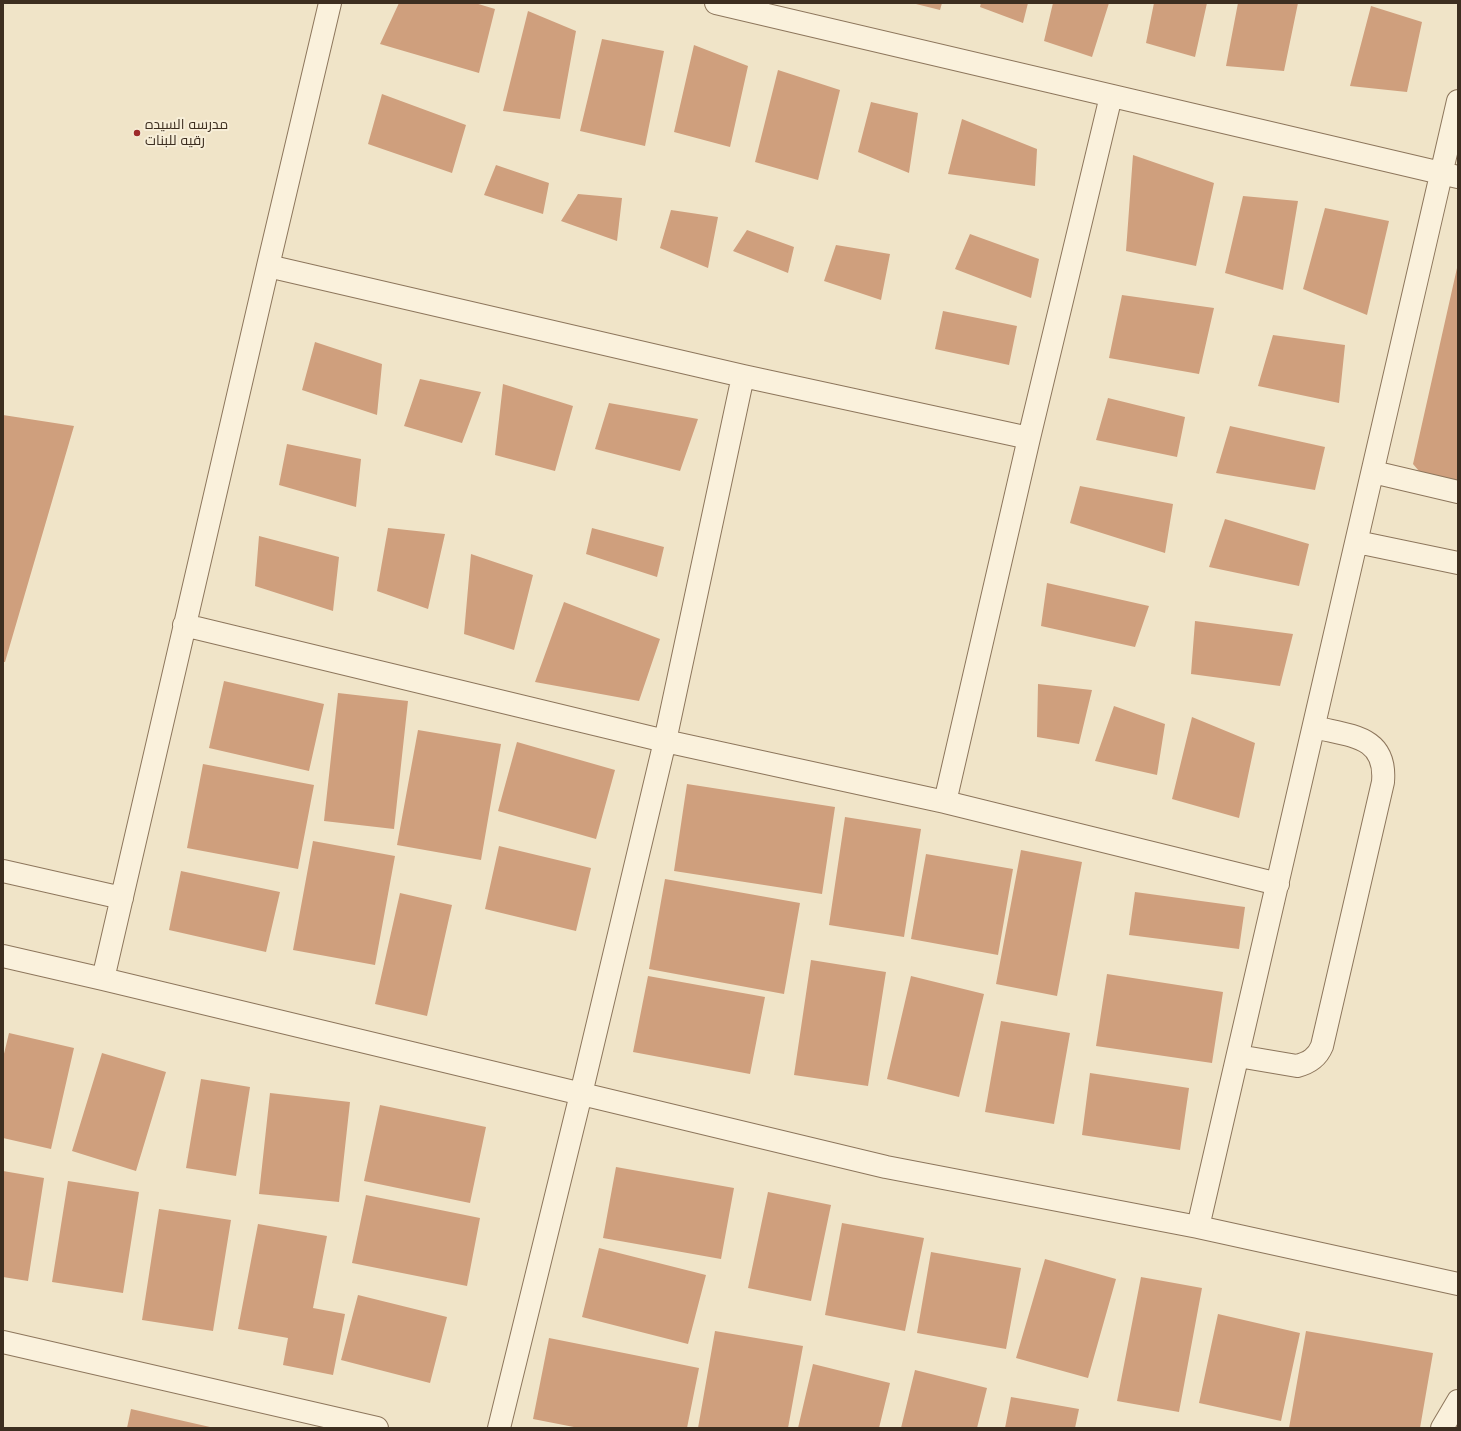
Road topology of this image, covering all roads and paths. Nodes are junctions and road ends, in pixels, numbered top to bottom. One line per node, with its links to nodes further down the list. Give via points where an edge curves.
1 (330, 3): 6 (street)
2 (716, 3): 3 (street)
3 (1112, 96): 5 (street); 8 (street)
4 (1458, 102): 5 (street)
5 (1450, 175): 9 (street)
6 (268, 266): 7 (street); 13 (street)
7 (743, 376): 8 (street); 15 (street)
8 (1028, 438): 16 (street)
9 (1373, 472): 10 (street); 11 (street)
10 (1458, 492)
11 (1356, 542): 12 (street); 14 (street)
12 (1458, 563)
13 (184, 625): 15 (street); 19 (street)
14 (1314, 727): 18 (street); 22 (street, via 1364,739 1372,745 1382,763 1383,782 1319,1053 1313,1060 1297,1066)
15 (665, 741): 16 (street); 23 (street)
16 (945, 802): 18 (street)
17 (3, 871): 19 (street)
18 (1278, 884): 22 (street)
19 (122, 898): 21 (street)
20 (3, 956): 21 (street)
21 (103, 979): 23 (street)
22 (1238, 1056): 24 (street)
23 (581, 1094): 24 (street, via 886,1167); 29 (street)
24 (1198, 1227): 25 (street)
25 (1458, 1284)
26 (3, 1342): 28 (street)
27 (1458, 1401): 30 (street)
28 (377, 1428)
29 (499, 1428)
30 (1442, 1428)

